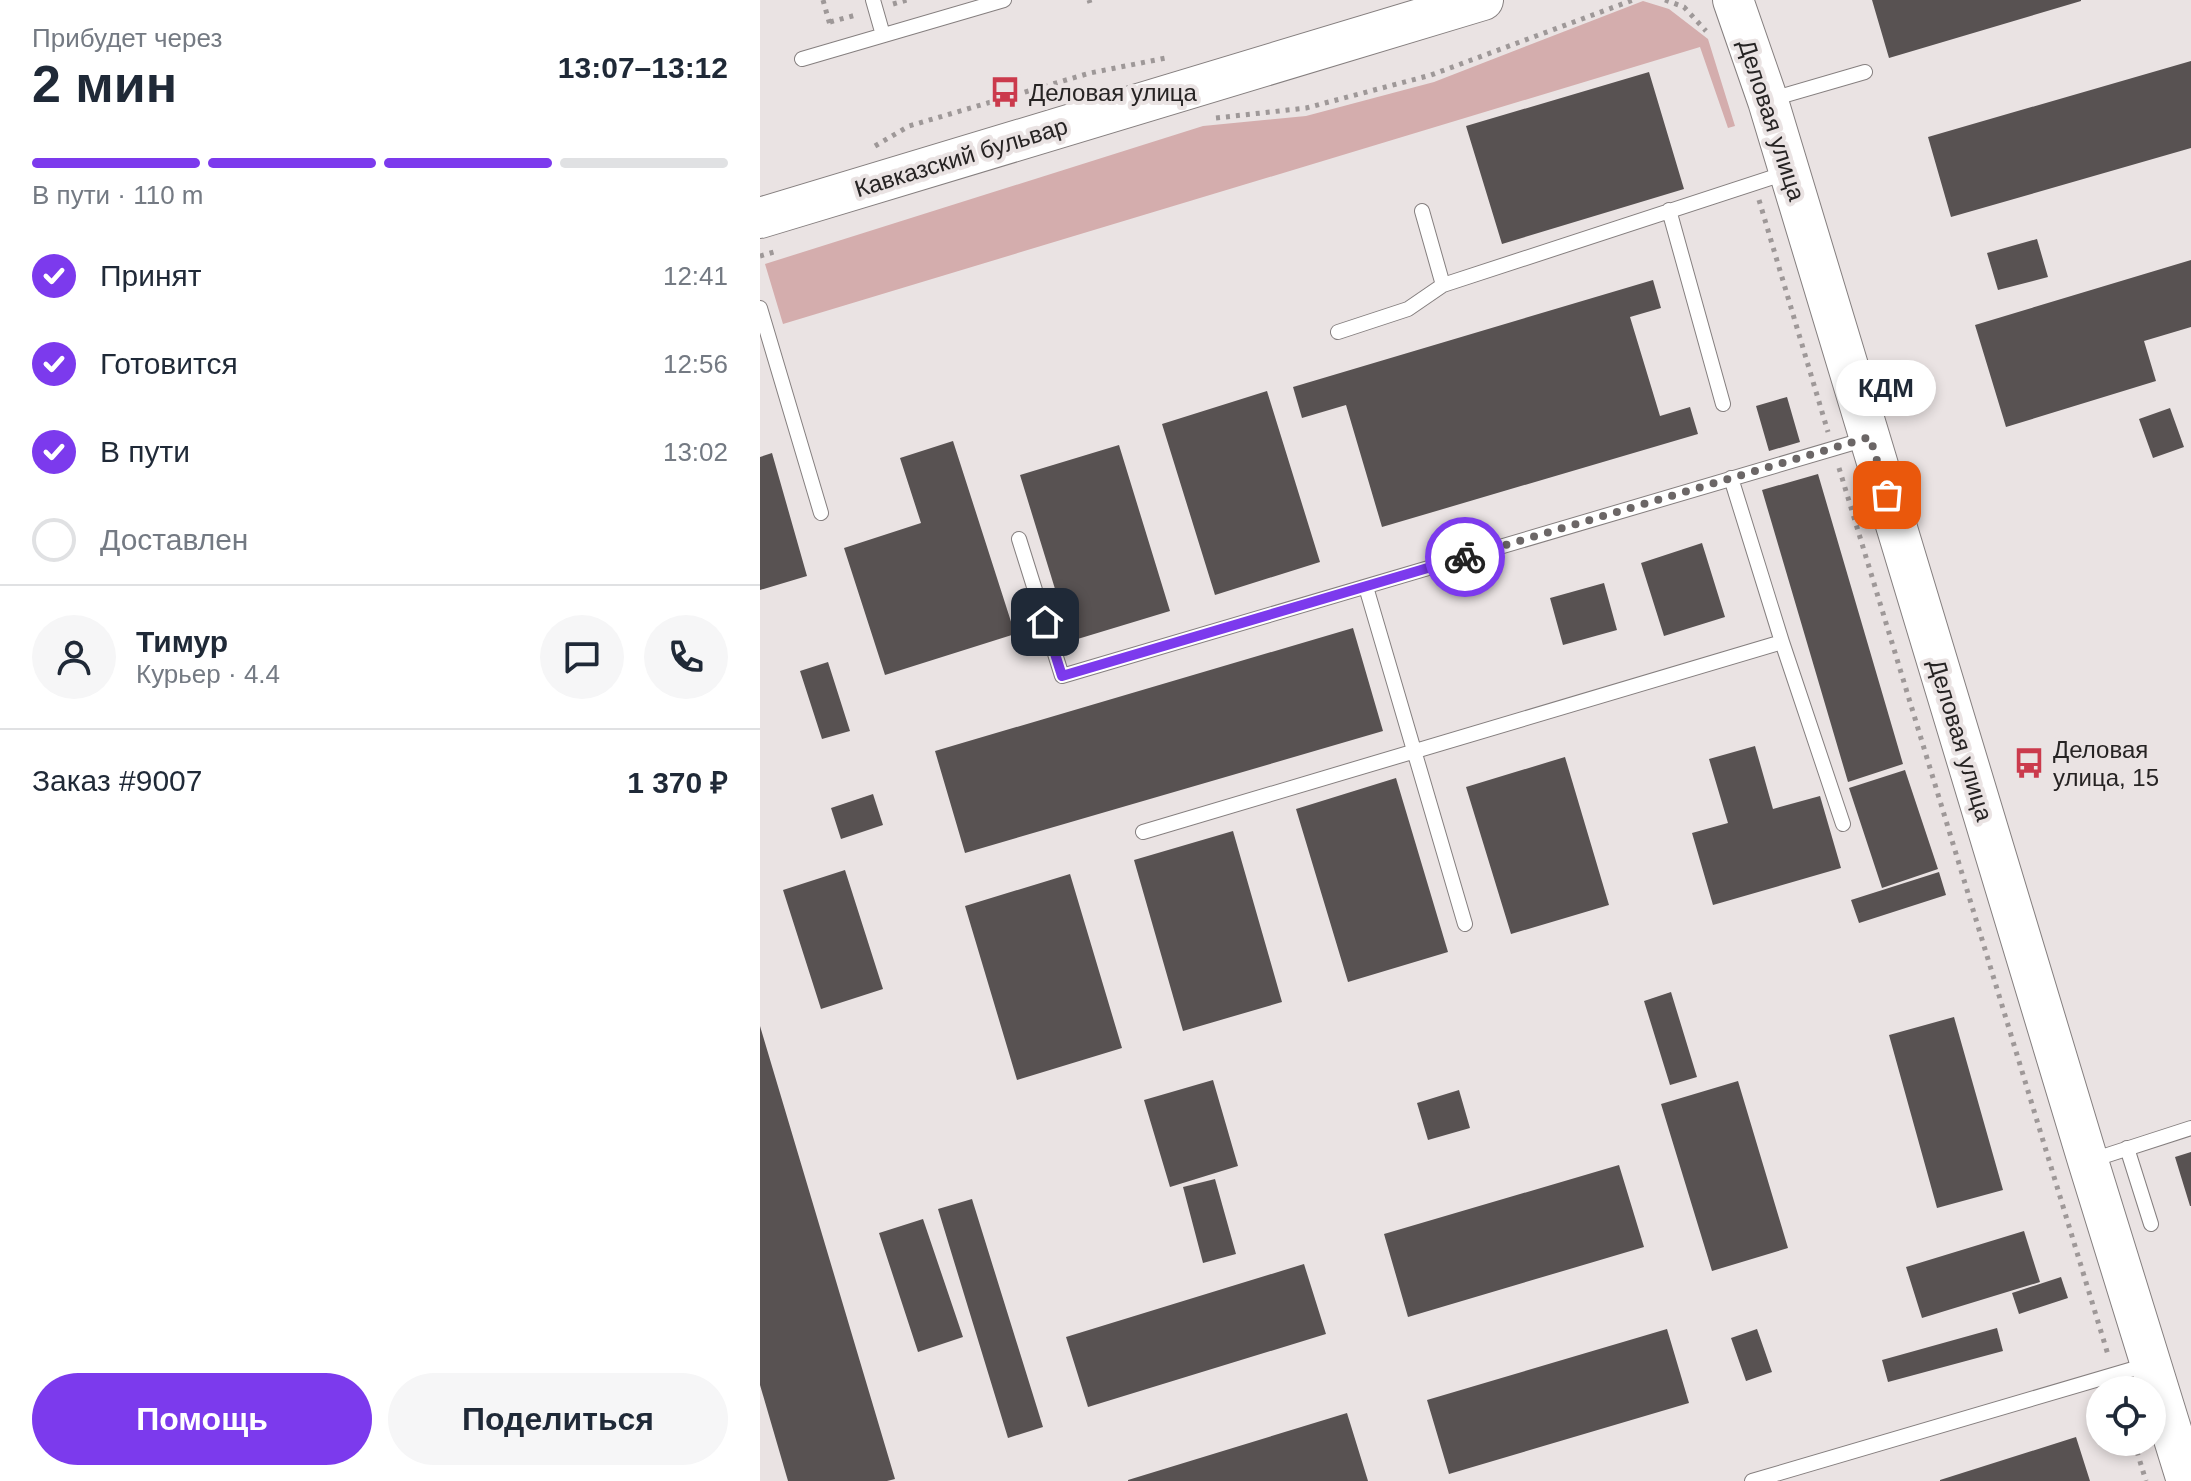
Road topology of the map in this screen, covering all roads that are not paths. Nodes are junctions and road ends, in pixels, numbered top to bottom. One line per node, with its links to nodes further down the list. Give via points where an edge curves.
1 (873, 0): 5 (lane)
2 (1004, 0): 5 (lane)
3 (1483, 0): 12 (street, Кавказский бульвар)
4 (1733, 0): 8 (street, Деловая улица)
5 (883, 35): 6 (lane)
6 (802, 59)
7 (1865, 72): 8 (lane)
8 (1768, 101): 9 (street, Деловая улица)
9 (1772, 178): 10 (lane); 17 (street, Деловая улица)
10 (1669, 210): 13 (lane); 16 (lane)
11 (1422, 211): 13 (lane)
12 (767, 235)
13 (1443, 285): 15 (lane, via 1408,309)
14 (760, 308): 19 (lane)
15 (1338, 332)
16 (1723, 404)
17 (1851, 443): 18 (lane); 29 (street, Деловая улица)
18 (1731, 478): 21 (lane); 22 (lane)
19 (821, 513)
20 (1019, 539): 21 (lane, via 1062,676)
21 (1366, 587): 23 (lane)
22 (1782, 642): 23 (lane); 24 (lane)
23 (1415, 752): 25 (lane); 26 (lane)
24 (1843, 824)
25 (1143, 832)
26 (1465, 924)
27 (2191, 1128): 28 (lane)
28 (2127, 1148): 29 (lane); 30 (lane)
29 (2088, 1161): 31 (street, Деловая улица)
30 (2151, 1224)
31 (2132, 1369): 32 (lane); 33 (street, Деловая улица)
32 (1752, 1481)
33 (2187, 1481)

